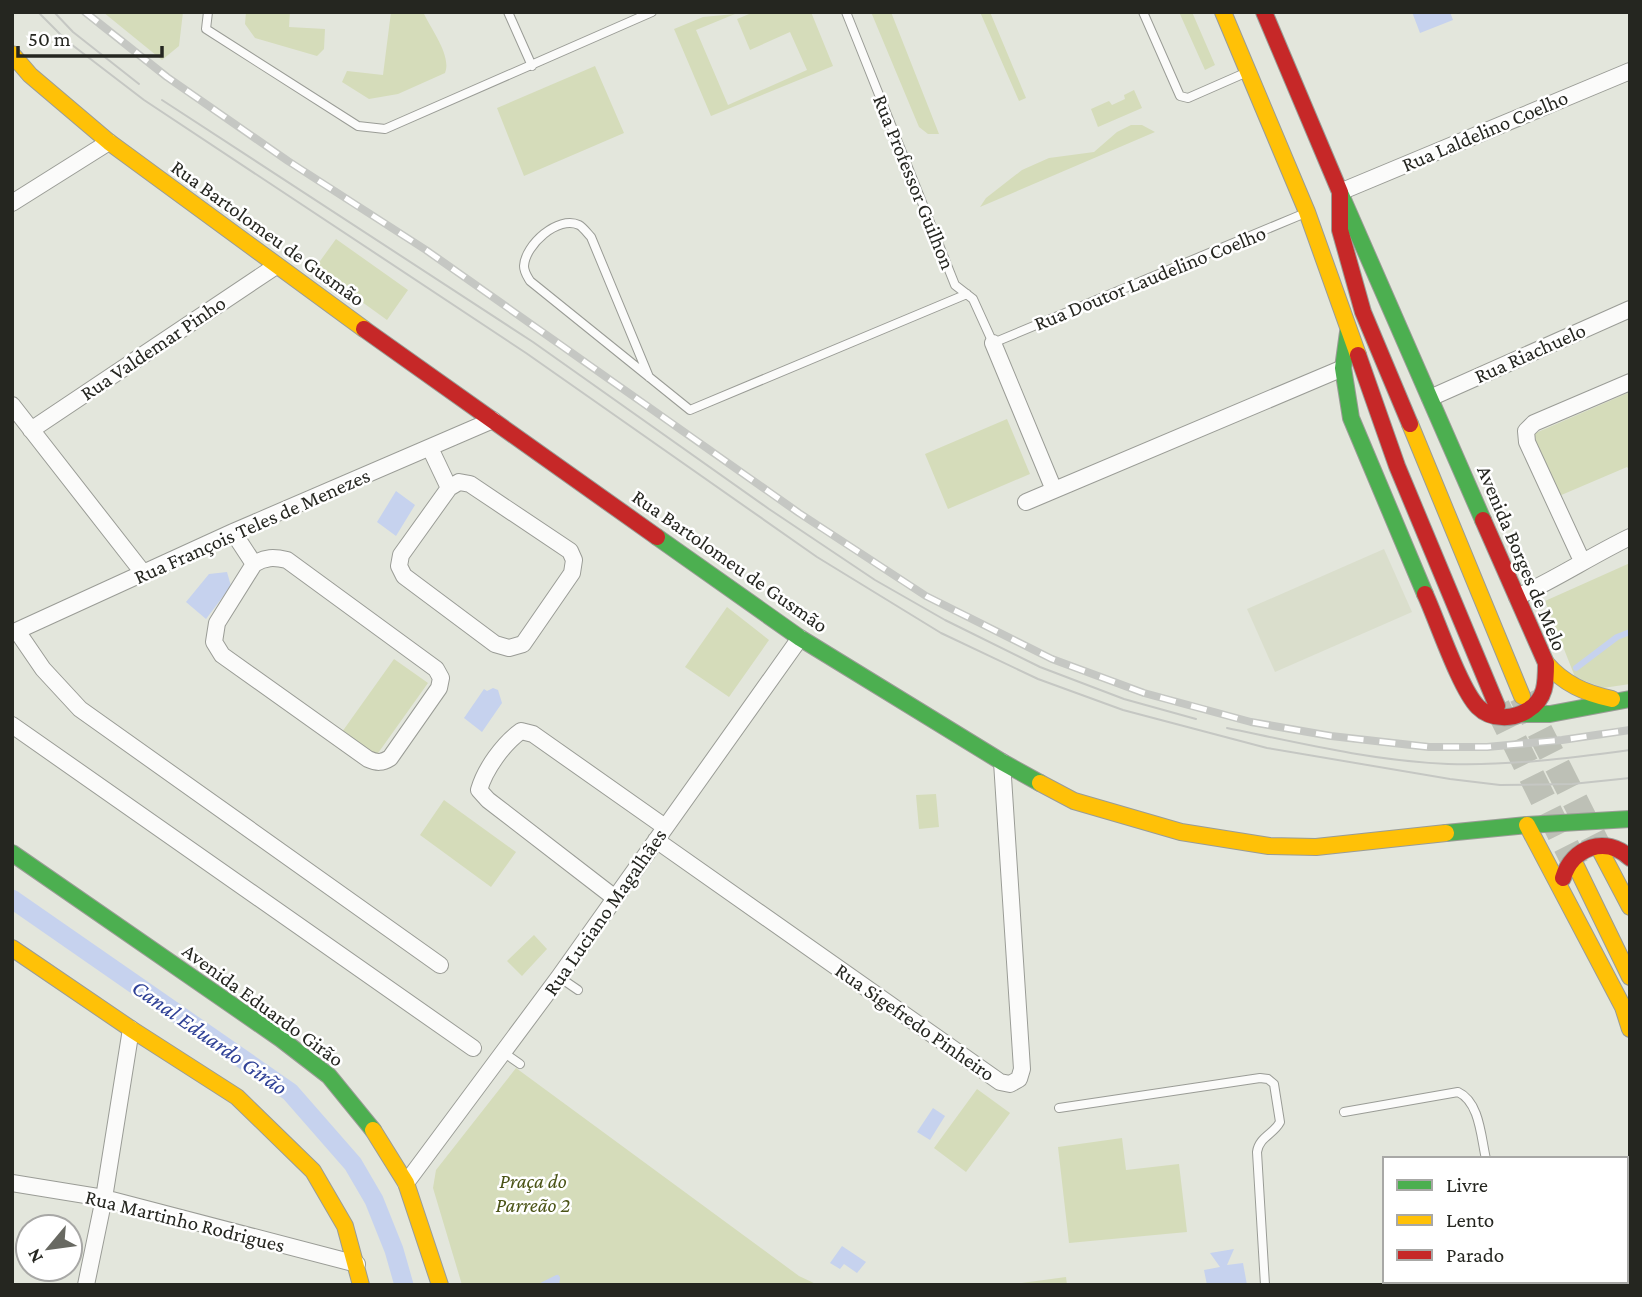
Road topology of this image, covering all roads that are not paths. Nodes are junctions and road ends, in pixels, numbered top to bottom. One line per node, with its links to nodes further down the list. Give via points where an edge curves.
1 (208, 12): 9 (lane, via 206,29 358,126 385,129)
2 (509, 12): 9 (lane)
3 (652, 12): 9 (lane)
4 (846, 12): 17 (lane, Rua Professor Guilhon, via 956,285)
5 (1143, 12): 11 (lane, via 1180,96 1188,98)
6 (1223, 12): 11 (street)
7 (1264, 12): 13 (street, Avenida Borges de Melo)
8 (12, 54): 12 (street, Rua Bartolomeu de Gusmão)
9 (532, 66)
10 (1630, 71): 13 (street, Rua Laldelino Coelho)
11 (1248, 72): 15 (street)
12 (109, 142): 14 (street); 16 (street, Rua Bartolomeu de Gusmão)
13 (1340, 192): 24 (street, Avenida Borges de Melo); 41 (street, Avenida Borges de Melo, via 1340,230 1363,312)
14 (12, 202)
15 (1307, 212): 19 (street); 20 (lane, Rua Doutor Laudelino Coelho)
16 (276, 266): 26 (street, Rua Bartolomeu de Gusmão); 27 (street, Rua Valdemar Pinho)
17 (967, 294): 20 (lane, Rua Professor Guilhon); 22 (lane, via 690,410)
18 (1630, 309): 24 (street, Rua Riachuelo)
19 (1348, 332): 21 (street); 43 (street, via 1397,466)
20 (993, 343): 30 (street)
21 (1343, 368): 30 (street); 44 (street, via 1351,418 1464,685 1484,712 1496,717)
22 (649, 377): 22 (lane, via 530,281 524,269 526,253 537,237 567,224 580,225 591,237)
23 (1630, 382): 34 (street, via 1534,423 1526,431)
24 (1430, 398): 37 (street, Avenida Borges de Melo)
25 (12, 405): 27 (street)
26 (493, 420): 28 (street, Rua François Teles de Menezes); 39 (street, Rua Bartolomeu de Gusmão)
27 (31, 430): 36 (street)
28 (430, 447): 29 (street); 32 (street, Rua François Teles de Menezes)
29 (449, 488): 29 (street, via 401,555 399,566 404,576 495,644 509,648 523,644 572,573 570,551 470,484 459,482)
30 (1054, 489): 31 (street)
31 (1026, 502)
32 (233, 532): 35 (street); 36 (street, Rua François Teles de Menezes)
33 (1630, 537): 34 (street)
34 (1582, 561): 37 (street)
35 (254, 564): 35 (street, via 217,623 214,642 222,655 368,759 383,762 390,758 439,688 441,678 436,669 287,560 275,557)
36 (144, 574): 38 (street, Rua François Teles de Menezes)
37 (1517, 597): 40 (street, Avenida Borges de Melo)
38 (14, 632): 59 (street, via 80,709)
39 (800, 638): 46 (street, Rua Bartolomeu de Gusmão); 49 (street, Rua Luciano Magalhães)
40 (1546, 663): 42 (street, via 1578,690); 44 (street, Avenida Borges de Melo, via 1546,687)
41 (1522, 696)
42 (1622, 699): 44 (street, via 1543,716)
43 (1497, 706)
44 (1524, 714)
45 (12, 725): 65 (street)
46 (1002, 762): 48 (street, Rua Bartolomeu de Gusmão, via 1073,800 1181,832 1269,846 1316,847); 49 (street, Rua Sigefredo Pinheiro, via 1022,1069 1019,1079 1010,1084 1000,1082)
47 (1625, 819): 48 (street, Rua Bartolomeu de Gusmão); 50 (street)
48 (1527, 825): 55 (street)
49 (660, 834): 56 (street, Rua Luciano Magalhães); 56 (street, via 533,734 521,732 510,739 479,790)
50 (1630, 842)
51 (1600, 850): 57 (street)
52 (12, 853): 72 (street, Avenida Eduardo Girão, via 329,1076 372,1129)
53 (1630, 858): 55 (street, via 1607,844 1586,848 1569,859)
54 (1576, 866): 61 (street)
55 (1562, 895): 63 (street, via 1623,1007)
56 (615, 898): 60 (street, Rua Luciano Magalhães)
57 (1630, 907)
58 (12, 948): 64 (street)
59 (440, 965)
60 (559, 977): 62 (lane); 66 (street, Rua Luciano Magalhães)
61 (1630, 977)
62 (578, 990)
63 (1630, 1029)
64 (131, 1030): 73 (street); 74 (street, via 237,1097 313,1171 345,1226)
65 (473, 1048)
66 (503, 1052): 67 (lane); 72 (street, Rua Luciano Magalhães)
67 (520, 1064)
68 (1059, 1108): 78 (lane, via 1260,1078 1274,1083 1280,1122 1256,1152)
69 (1344, 1112): 70 (lane, via 1458,1092 1473,1105)
70 (1486, 1157)
71 (12, 1183): 73 (street, Rua Martinho Rodrigues)
72 (406, 1183): 77 (street, Avenida Eduardo Girão)
73 (104, 1199): 74 (street, Rua Martinho Rodrigues); 75 (street)
74 (357, 1264): 76 (street)
75 (86, 1285)
76 (361, 1285)
77 (440, 1285)
78 (1265, 1285)

